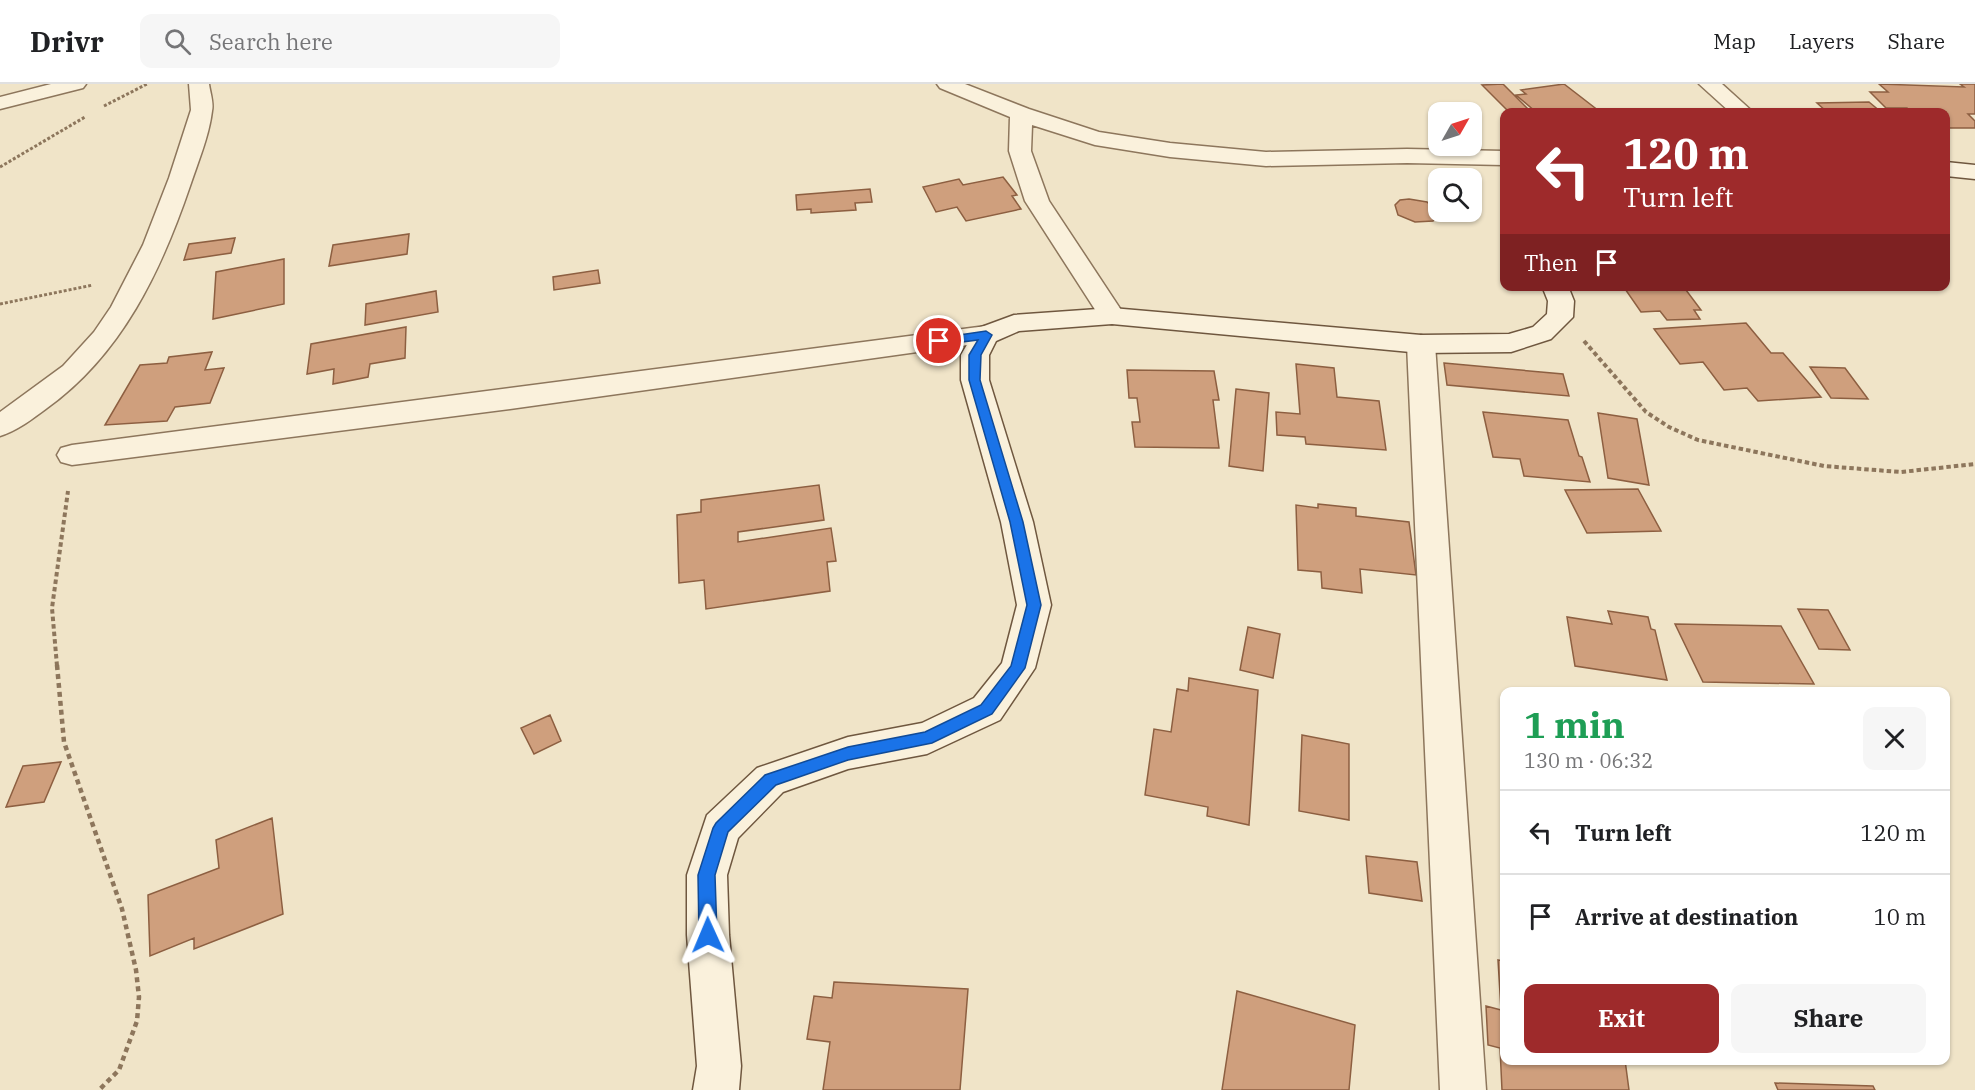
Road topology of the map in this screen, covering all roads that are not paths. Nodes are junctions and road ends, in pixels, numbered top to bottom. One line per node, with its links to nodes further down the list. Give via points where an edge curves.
1 (76, 84): 5 (street)
2 (199, 84): 15 (street, via 202,110 145,272 112,325 80,366)
3 (947, 84): 7 (street)
4 (1710, 84): 6 (street)
5 (0, 104)
6 (1737, 108)
7 (1021, 114): 8 (street, via 1095,138 1266,159); 12 (street, via 1020,151 1037,201)
8 (1500, 158)
9 (1950, 169): 10 (street)
10 (1975, 172)
11 (1558, 302): 14 (street, via 1542,333 1511,343)
12 (1112, 316): 13 (street, via 1014,323); 14 (street)
13 (986, 335): 16 (street); 17 (street, via 975,355 975,380 1017,522 1034,605 1018,668 987,709 927,738 848,753 771,780 721,828 707,875 719,1066)
14 (1420, 344): 18 (street)
15 (0, 426)
16 (72, 455)
17 (716, 1090)
18 (1463, 1090)

